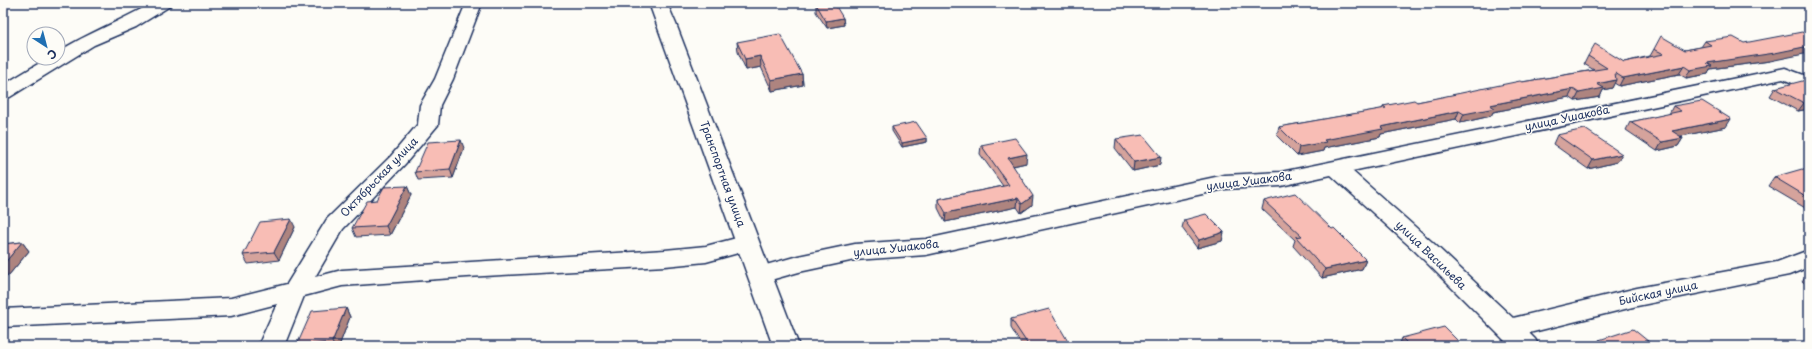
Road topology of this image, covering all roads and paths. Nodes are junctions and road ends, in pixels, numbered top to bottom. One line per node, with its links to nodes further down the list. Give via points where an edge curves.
1 (164, 3): 5 (street, via 130,23 88,41)
2 (474, 3): 10 (street, Октябрьская улица, via 444,79 430,105 428,125 398,160 335,224)
3 (658, 3): 7 (main road, Транспортная улица)
4 (1809, 84): 6 (street, улица Ушакова, via 1785,73)
5 (3, 93)
6 (1335, 167): 9 (street, улица Ушакова, via 1281,178 1225,182 926,247 855,252); 12 (street, улица Васильева, via 1423,246)
7 (748, 243): 9 (main road, Транспортная улица); 10 (street, via 706,254 665,258 342,278)
8 (1809, 258): 12 (street, Бийская улица, via 1781,269 1637,297)
9 (760, 274): 14 (main road, Транспортная улица)
10 (294, 292): 11 (street, via 231,307); 13 (street, Октябрьская улица)
11 (3, 318)
12 (1508, 329): 15 (street, улица Васильева)
13 (271, 346)
14 (786, 346)
15 (1526, 346)

